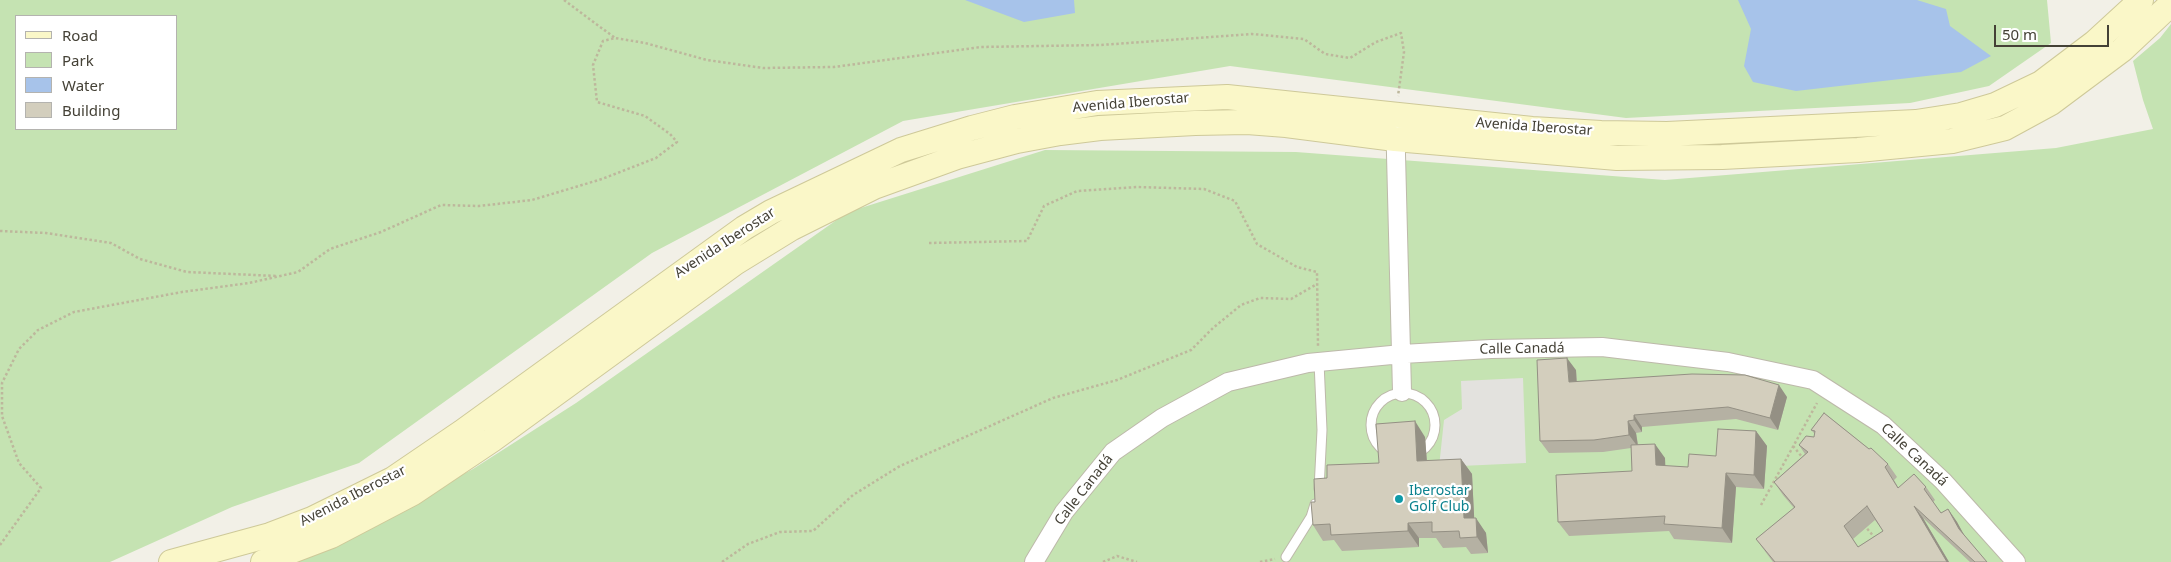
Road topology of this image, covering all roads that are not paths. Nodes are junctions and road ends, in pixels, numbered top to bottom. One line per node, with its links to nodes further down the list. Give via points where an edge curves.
1 (2141, 0): 3 (street, Avenida Iberostar, via 2094,43 2041,83 1995,105 1925,121 1666,134 1532,129)
2 (2171, 4): 4 (street, Avenida Iberostar, via 2122,50 2051,103 2005,128 1952,141 1858,150 1671,159 1617,158)
3 (1395, 114): 4 (street); 9 (street, Avenida Iberostar, via 1227,97 1097,103 1015,117 901,150 744,228 462,432 393,478 312,519 270,535)
4 (1395, 140): 5 (street); 10 (street, Avenida Iberostar, via 1247,122 1100,128 1017,141 957,157 874,187 792,228 735,263 414,493 331,536)
5 (1402, 354): 6 (street, Calle Canadá); 7 (street); 12 (street, Calle Canadá, via 1602,347 1728,362 1813,380 1883,425 1943,481)
6 (1319, 362): 8 (lane, via 1320,483 1311,517); 11 (street, Calle Canadá, via 1228,382 1162,418 1113,452 1064,512)
7 (1402, 392): 7 (lane, via 1382,400 1372,419 1372,430 1375,440 1391,454 1412,456 1429,444 1436,425 1429,405 1417,396)
8 (1286, 557)
9 (172, 562)
10 (263, 562)
11 (1034, 562)
12 (2016, 562)

